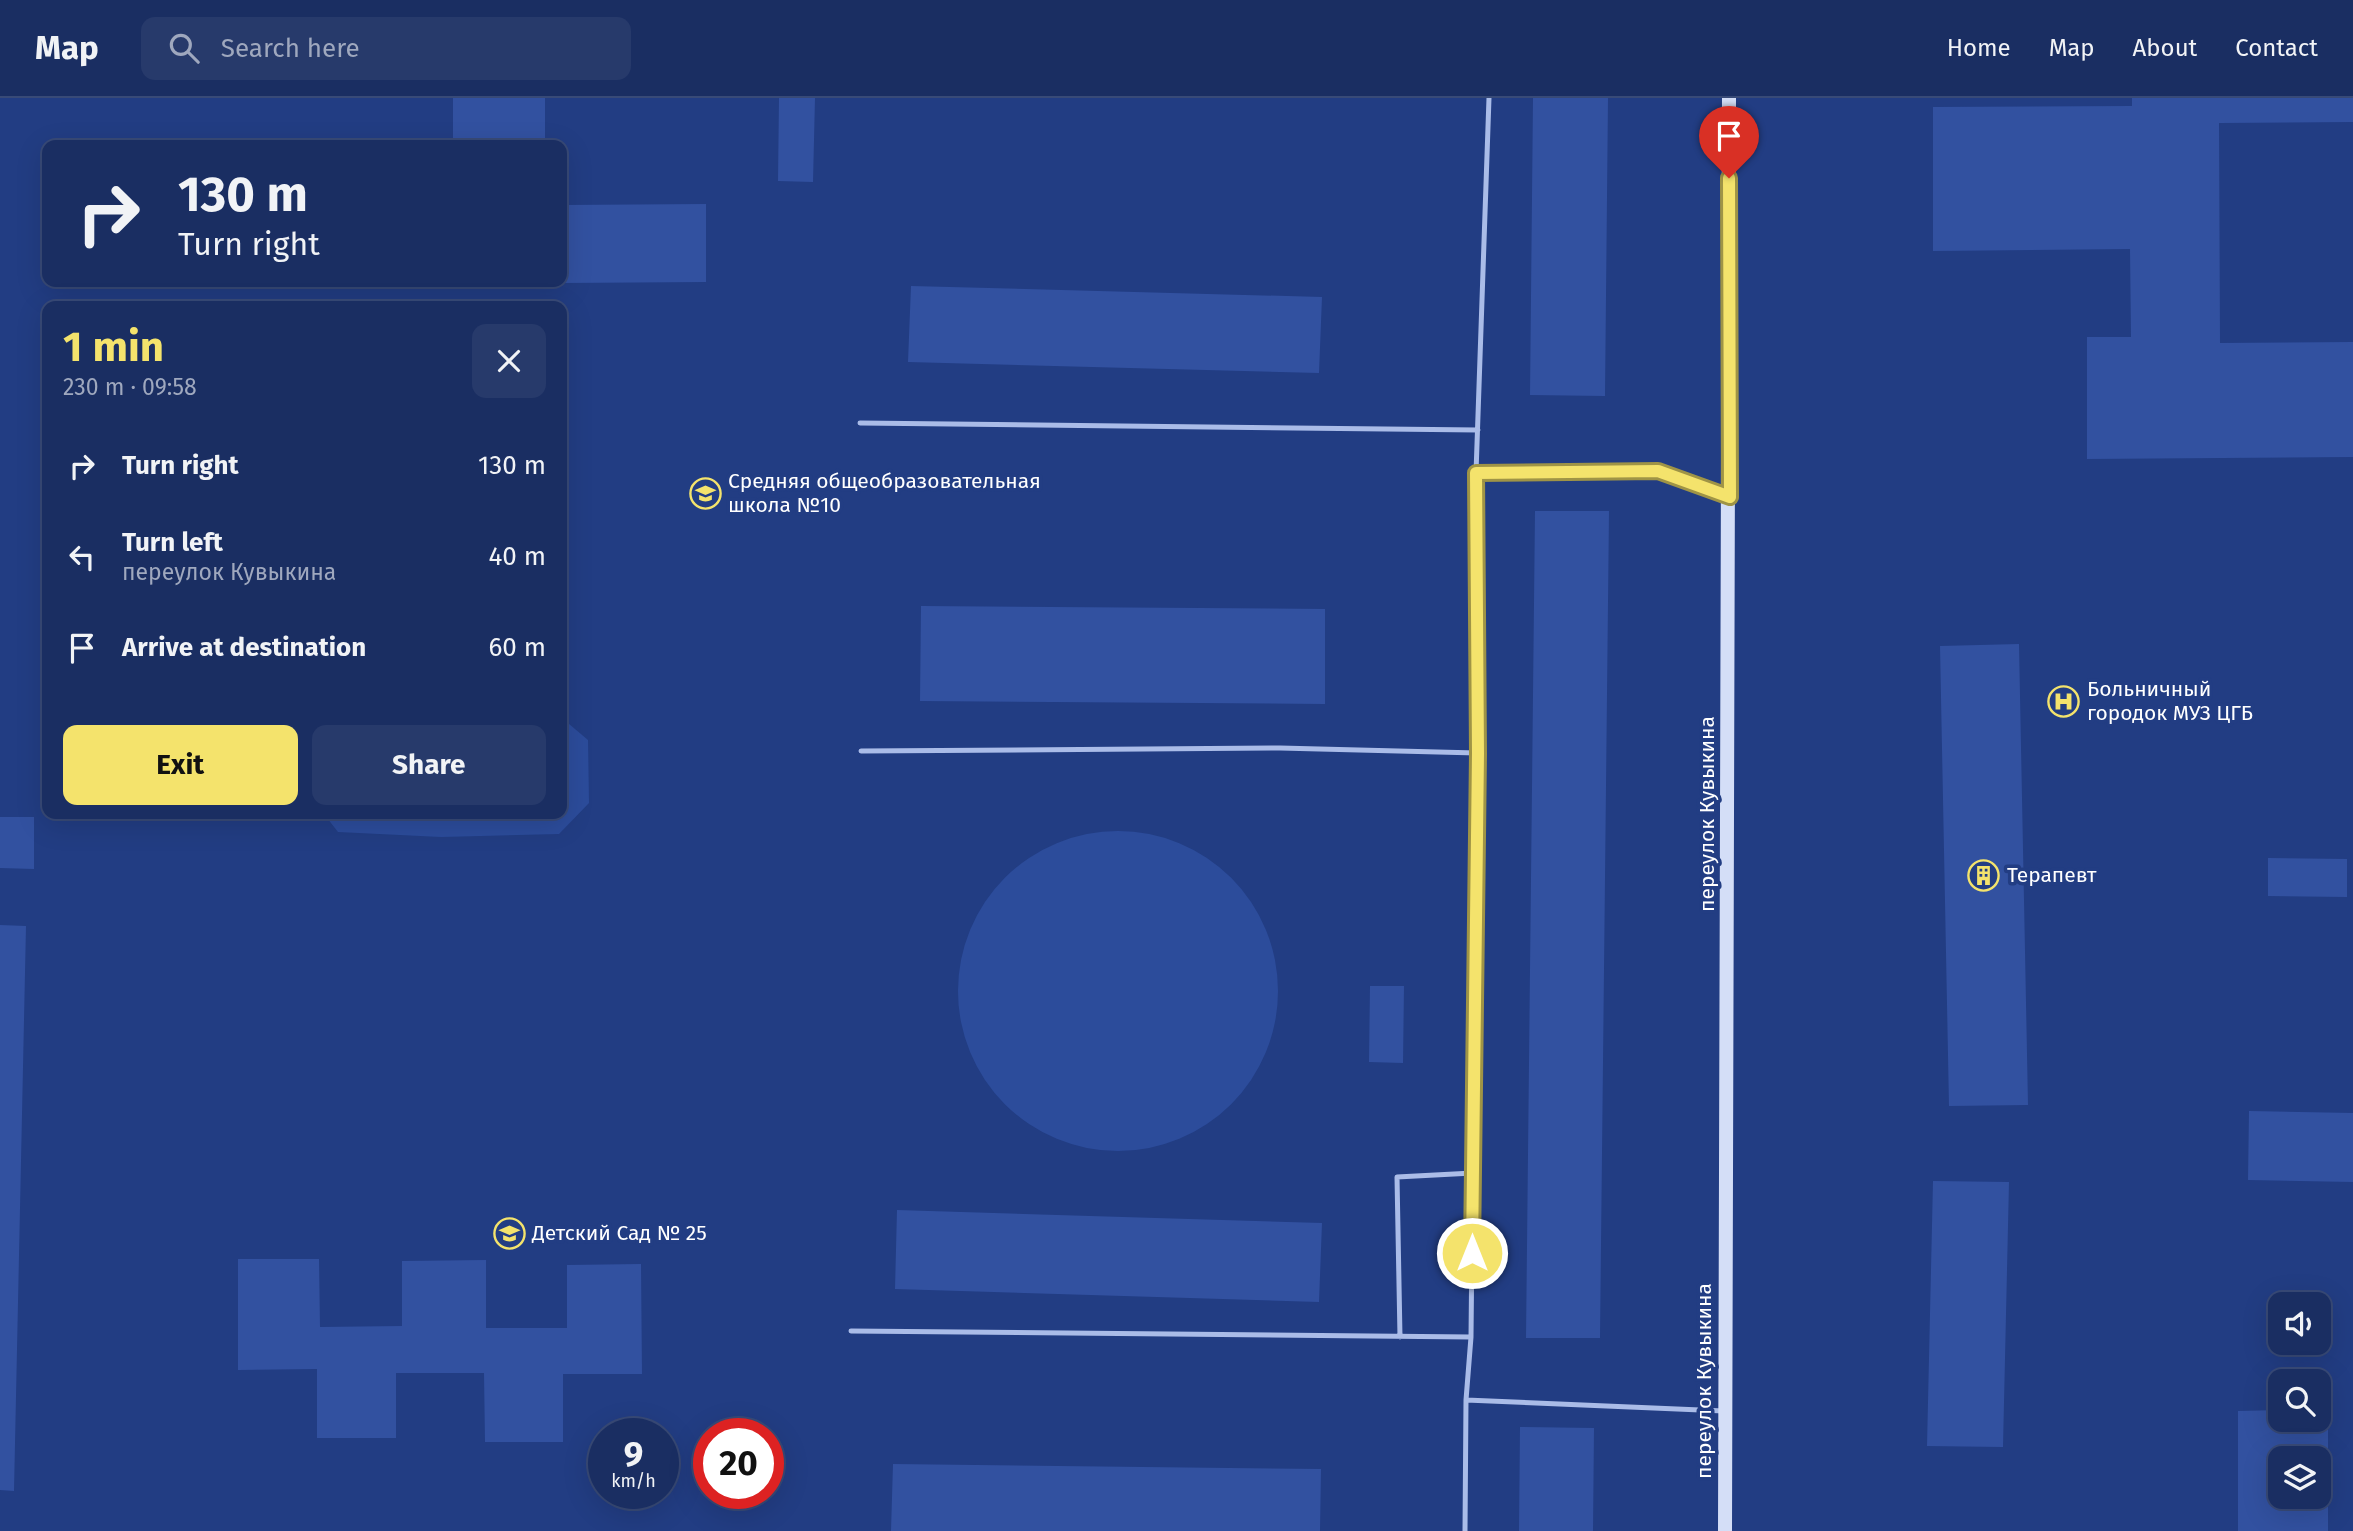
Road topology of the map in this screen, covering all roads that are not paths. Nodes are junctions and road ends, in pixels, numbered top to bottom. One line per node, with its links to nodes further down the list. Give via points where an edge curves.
1 (1489, 98): 4 (lane)
2 (1729, 98): 6 (main road, переулок Кувыкина)
3 (860, 423): 4 (lane)
4 (1478, 430): 5 (lane)
5 (1476, 473): 6 (lane, via 1658,471); 8 (lane)
6 (1730, 497): 14 (main road, переулок Кувыкина)
7 (861, 751): 8 (lane, via 1302,748)
8 (1478, 753): 9 (lane)
9 (1473, 1173): 11 (lane, via 1397,1177); 12 (lane)
10 (851, 1331): 11 (lane)
11 (1400, 1337): 12 (lane)
12 (1471, 1337): 13 (lane)
13 (1466, 1400): 14 (lane); 15 (lane)
14 (1724, 1411): 16 (main road, переулок Кувыкина)
15 (1465, 1531)
16 (1725, 1531)

